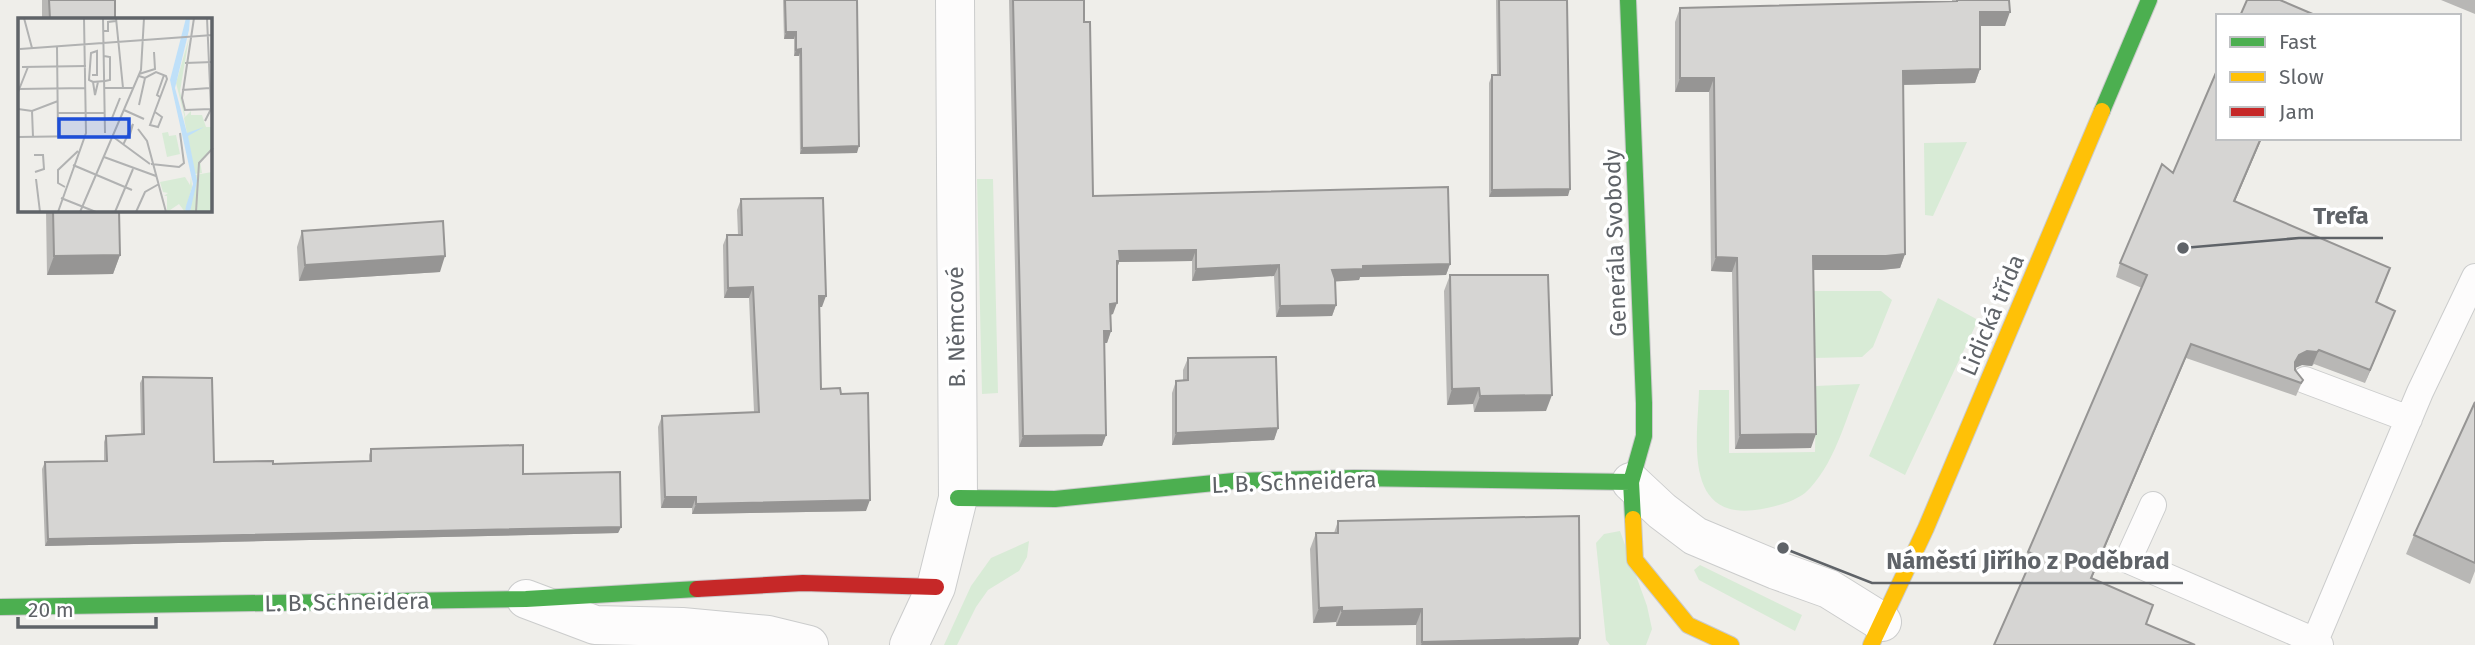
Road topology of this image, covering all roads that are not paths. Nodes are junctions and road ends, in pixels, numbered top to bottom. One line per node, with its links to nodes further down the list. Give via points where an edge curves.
1 (955, 0): 8 (street, B. Němcové)
2 (1629, 0): 7 (street, Generála Svobody, via 1644,402 1644,436)
3 (2149, 0): 13 (street, Lidická třída)
4 (2475, 277): 6 (lane)
5 (2305, 380): 6 (lane)
6 (2409, 419): 14 (lane)
7 (1631, 482): 8 (street, L. B. Schneidera, via 1248,480 1055,499); 13 (street, via 1695,536 1829,589); 17 (street, Generála Svobody, via 1635,560 1688,625)
8 (958, 498): 10 (street, B. Němcové)
9 (2153, 505): 14 (lane, via 2128,560)
10 (936, 587): 11 (street, L. B. Schneidera, via 803,583); 16 (street, B. Němcové)
11 (526, 599): 12 (street, L. B. Schneidera); 15 (street, L. B. Schneidera, via 595,625 768,635)
12 (0, 607)
13 (1883, 635)
14 (2317, 643)
15 (809, 645)
16 (909, 645)
17 (1731, 645)

